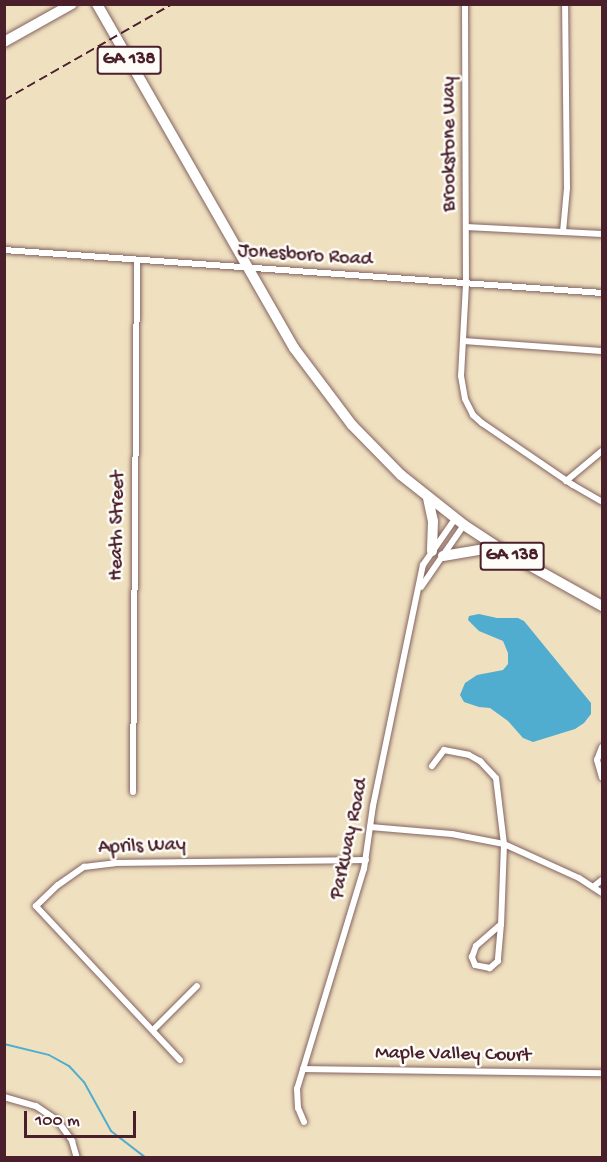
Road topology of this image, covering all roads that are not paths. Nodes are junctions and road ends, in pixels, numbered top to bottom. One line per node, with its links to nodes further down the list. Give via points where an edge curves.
1 (72, 4): 5 (main road)
2 (97, 4): 11 (main road, GA 138)
3 (465, 4): 6 (street, Brookstone Way)
4 (565, 4): 7 (street, via 567,188)
5 (4, 42)
6 (466, 227): 7 (street); 12 (street, Brookstone Way)
7 (563, 232): 8 (street)
8 (603, 234)
9 (4, 250): 10 (street, Jonesboro Road)
10 (138, 260): 11 (street, Jonesboro Road); 28 (street, Heath Street)
11 (248, 268): 12 (street, Jonesboro Road); 18 (main road, GA 138, via 294,348 329,397 375,450)
12 (466, 284): 13 (street, Jonesboro Road); 14 (street, Brookstone Way)
13 (603, 293)
14 (463, 341): 15 (street); 17 (street, Brookstone Way, via 462,386 473,415)
15 (603, 351)
16 (603, 451): 17 (street)
17 (566, 481): 19 (street, Brookstone Way)
18 (428, 498): 20 (main road, GA 138); 22 (main road)
19 (603, 502)
20 (459, 522): 21 (main road, GA 138); 22 (street, Parkway Road); 22 (street, Parkway Road)
21 (497, 547): 22 (main road); 24 (main road, GA 138)
22 (438, 554): 23 (street, Parkway Road); 23 (street, Parkway Road, via 423,566)
23 (417, 593): 29 (street, Parkway Road)
24 (603, 606)
25 (603, 747): 27 (street, via 597,760)
26 (432, 766): 30 (street, via 444,750 480,760 496,778)
27 (603, 777)
28 (133, 792)
29 (370, 827): 30 (street); 31 (street, Parkway Road)
30 (504, 844): 33 (street); 35 (street)
31 (366, 860): 37 (street, Aprils Way, via 115,863 84,867 58,885 36,906); 39 (street, Parkway Road)
32 (603, 880): 33 (street)
33 (593, 887): 34 (street)
34 (603, 893)
35 (501, 924): 35 (street, via 498,961 490,968 475,965 472,957 476,945)
36 (196, 986): 37 (street)
37 (153, 1030): 38 (street, Aprils Way)
38 (180, 1060)
39 (303, 1069): 40 (street, Maple Valley Court); 42 (street, Parkway Road, via 296,1098)
40 (603, 1073)
41 (4, 1097): 43 (street, via 36,1106 57,1120 72,1141)
42 (304, 1122)
43 (77, 1158)

